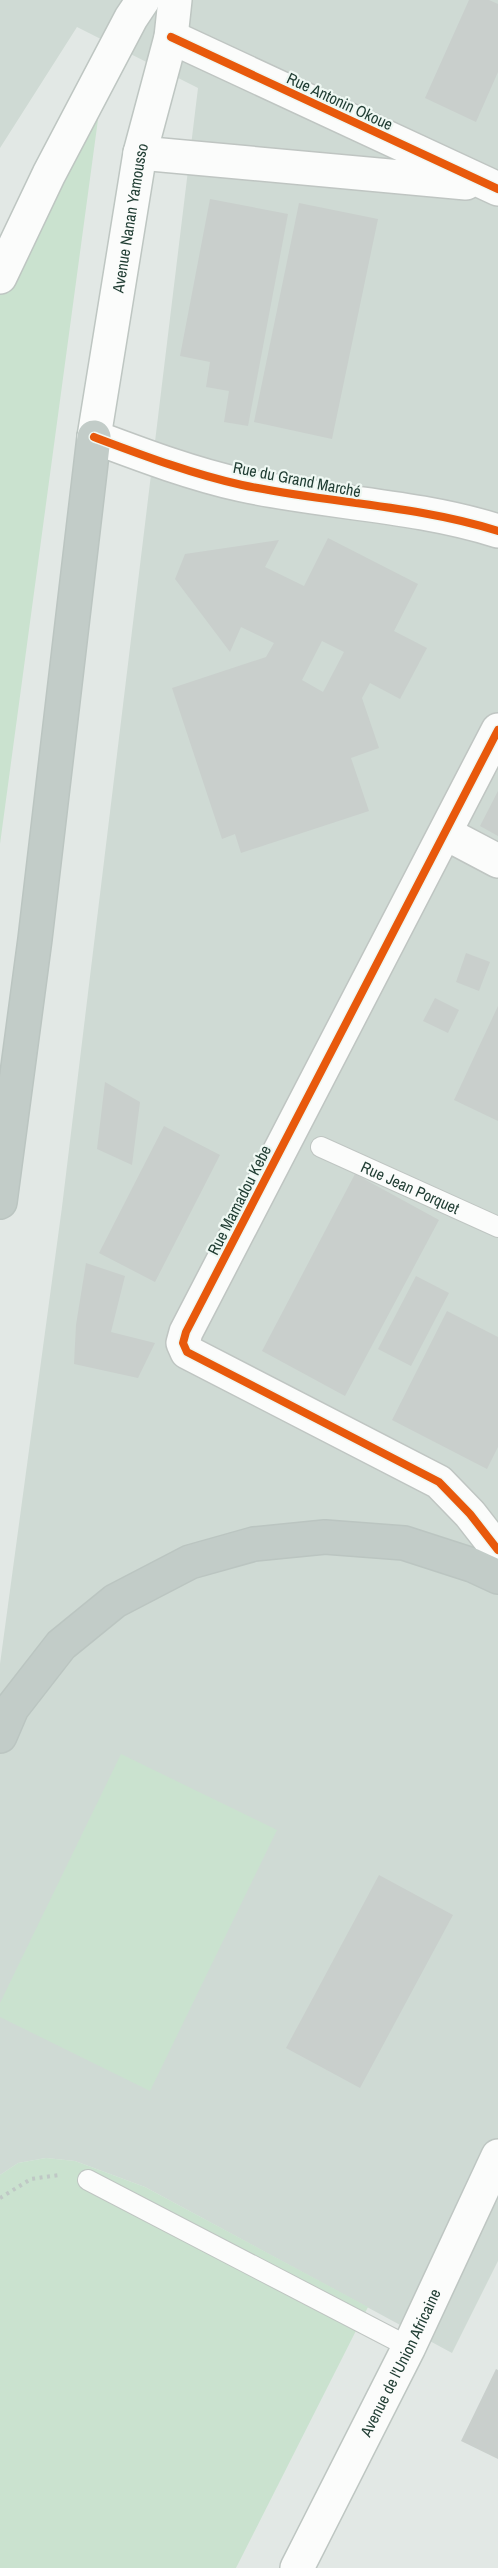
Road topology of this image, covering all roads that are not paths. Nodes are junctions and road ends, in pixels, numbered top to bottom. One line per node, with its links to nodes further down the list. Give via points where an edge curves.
1 (143, 0): 6 (street, via 49,174)
2 (175, 0): 3 (street, Avenue Nanan Yamousso)
3 (171, 37): 4 (street, Avenue Nanan Yamousso); 5 (street, Rue Antonin Okoue)
4 (140, 153): 5 (street, Rue Antonin Okoue); 7 (street, Avenue Nanan Yamousso)
5 (494, 187)
6 (0, 277)
7 (94, 437): 8 (street, Rue du Grand Marché, via 241,484 433,516); 13 (highway)
8 (498, 531)
9 (498, 730): 10 (street, Rue Mamadou Kebe)
10 (445, 833): 11 (street); 15 (street, Rue Mamadou Kebe, via 183,1343 187,1352 439,1482)
11 (498, 861)
12 (321, 1147): 14 (lane, Rue Jean Porquet)
13 (0, 1202)
14 (498, 1227)
15 (498, 1550)
16 (498, 1577): 17 (highway, via 404,1543 325,1538 254,1544 190,1562 115,1601 61,1645 12,1708)
17 (0, 1736)
18 (498, 2156): 20 (street, Avenue de l'Union Africaine)
19 (88, 2180): 20 (lane)
20 (409, 2347): 21 (street, Avenue de l'Union Africaine)
21 (297, 2568)

